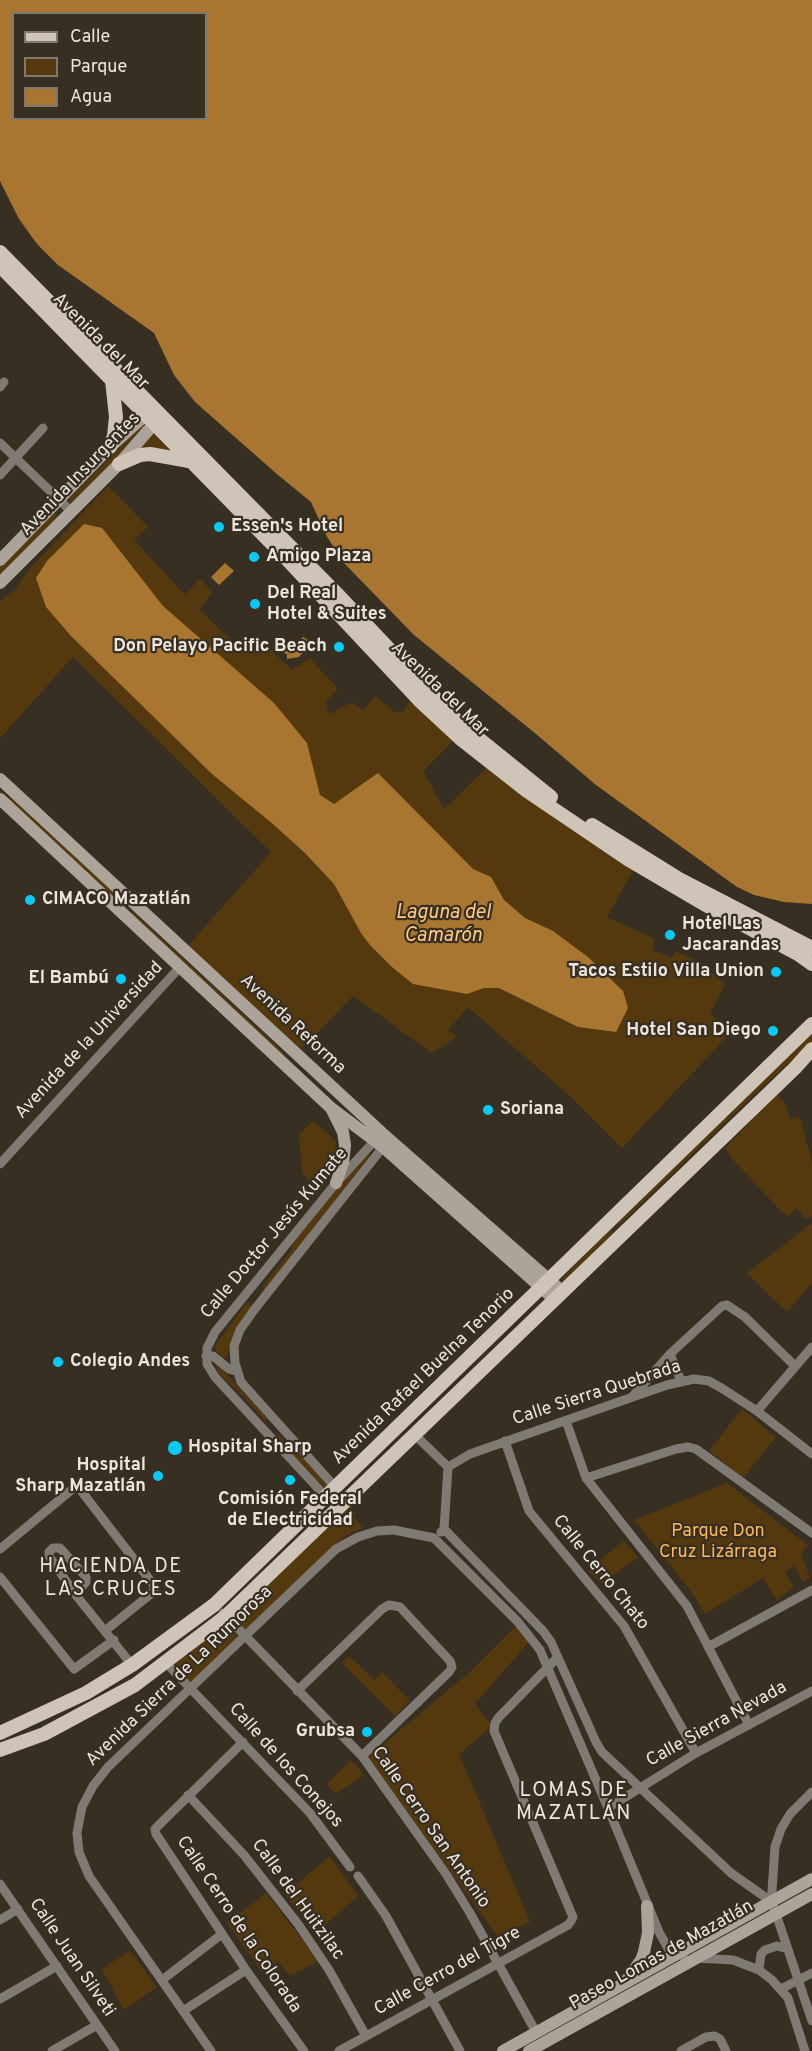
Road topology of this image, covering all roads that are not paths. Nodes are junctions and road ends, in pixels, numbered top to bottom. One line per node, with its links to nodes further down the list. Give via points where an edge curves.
1 (0, 252): 4 (main road, Avenida del Mar)
2 (0, 266): 3 (main road, Avenida del Mar)
3 (112, 380): 4 (main road, Avenida del Mar); 7 (main road, via 116,417)
4 (154, 415): 7 (main road, Avenida Insurgentes); 9 (main road, Avenida del Mar); 10 (main road, Avenida Insurgentes); 18 (main road, Avenida del Mar, via 331,588 458,722 508,764 635,853)
5 (43, 428): 8 (street)
6 (0, 443): 8 (street)
7 (110, 447): 12 (main road, Avenida Insurgentes)
8 (16, 458): 11 (street); 12 (street)
9 (190, 461): 10 (main road, via 140,454); 19 (main road, Avenida del Mar, via 462,740 527,791 629,860)
10 (119, 464): 13 (main road, Avenida Insurgentes)
11 (0, 475)
12 (59, 500): 13 (street); 14 (main road, Avenida Insurgentes)
13 (72, 512): 15 (main road, Avenida Insurgentes)
14 (0, 560)
15 (0, 583)
16 (0, 779): 24 (main road, Avenida Reforma)
17 (0, 799): 20 (main road, Avenida Reforma)
18 (812, 948)
19 (812, 964)
20 (180, 967): 23 (main road, Avenida Reforma); 25 (street, Avenida de la Universidad)
21 (812, 1024): 27 (main road, Avenida Rafael Buelna Tenorio)
22 (812, 1049): 30 (main road, Avenida Rafael Buelna Tenorio)
23 (330, 1107): 24 (main road, Avenida Reforma); 26 (main road, via 345,1145)
24 (382, 1140): 26 (street, Calle Doctor Jesús Kumate); 27 (main road, Avenida Reforma); 29 (street, Calle Doctor Jesús Kumate)
25 (0, 1164)
26 (336, 1183): 28 (street, Calle Doctor Jesús Kumate)
27 (545, 1284): 30 (main road, Avenida Reforma); 45 (main road, Avenida Rafael Buelna Tenorio)
28 (253, 1285): 29 (street); 33 (street, Calle Doctor Jesús Kumate, via 215,1332)
29 (266, 1295): 35 (street, Calle Doctor Jesús Kumate, via 238,1332 234,1346)
30 (559, 1296): 40 (main road, Avenida Rafael Buelna Tenorio)
31 (812, 1347): 34 (street)
32 (670, 1354): 34 (street, via 727,1305); 36 (street); 37 (street)
33 (206, 1356): 35 (street, via 213,1356); 45 (street, via 215,1377)
34 (795, 1366): 38 (street)
35 (236, 1371): 45 (street, via 240,1382)
36 (681, 1381): 37 (street, Calle Sierra Quebrada); 38 (street, Calle Sierra Quebrada, via 709,1381)
37 (633, 1396): 39 (street, Calle Sierra Quebrada)
38 (757, 1412): 42 (street, Calle Sierra Quebrada)
39 (566, 1421): 41 (street, Calle Sierra Quebrada); 44 (street)
40 (415, 1435): 43 (street); 54 (main road, Avenida Rafael Buelna Tenorio)
41 (505, 1441): 43 (street, Calle Sierra Quebrada); 70 (street, Calle Cerro Chato, via 529,1511 624,1626)
42 (812, 1454)
43 (448, 1467): 46 (street)
44 (586, 1478): 47 (street, via 688,1447 705,1454); 58 (street, via 687,1606)
45 (331, 1492): 53 (main road, Avenida Rafael Buelna Tenorio)
46 (444, 1529): 48 (street); 59 (street, via 543,1631)
47 (812, 1533)
48 (434, 1538): 56 (street, Avenida Sierra de La Rumorosa, via 394,1530 358,1537 316,1566); 62 (street, via 533,1639)
49 (0, 1549): 55 (street, via 75,1487 79,1488 155,1589)
50 (0, 1577): 57 (street, via 74,1670)
51 (812, 1590): 58 (street)
52 (75, 1594): 52 (street, via 86,1577 60,1548 53,1548 49,1556); 55 (street)
53 (214, 1605): 54 (street, Calle Cerro San Antonio); 61 (main road, Avenida Rafael Buelna Tenorio)
54 (225, 1616): 56 (street, Calle Cerro San Antonio); 60 (main road, Avenida Rafael Buelna Tenorio)
55 (106, 1630): 57 (street)
56 (245, 1637): 63 (street, Avenida Sierra de La Rumorosa); 64 (street, Calle Cerro San Antonio)
57 (114, 1640): 61 (street)
58 (708, 1647): 66 (street)
59 (558, 1657): 62 (street); 72 (street, via 602,1752)
60 (166, 1663): 63 (street, Calle de los Conejos); 69 (main road, Avenida Rafael Buelna Tenorio, via 103,1704 44,1734)
61 (132, 1665): 67 (main road, Avenida Rafael Buelna Tenorio, via 86,1694)
62 (548, 1667): 75 (street); 90 (street, Calle Cerro del Tigre, via 499,1717 494,1731 573,1917 568,1925)
63 (192, 1689): 68 (street, Calle de los Conejos); 95 (street, Avenida Sierra de La Rumorosa, via 108,1767 82,1808 77,1833 79,1852 89,1876)
64 (297, 1691): 71 (street, Calle Cerro San Antonio); 71 (street, via 382,1609 389,1605 400,1607 452,1667)
65 (812, 1691): 66 (street, Calle Sierra Nevada)
66 (749, 1725): 70 (street, Calle Sierra Nevada)
67 (0, 1733)
68 (243, 1742): 74 (street, Calle Cerro de la Colorada); 76 (street, Calle de los Conejos, via 310,1813)
69 (0, 1750)
70 (696, 1753): 72 (street, Calle Sierra Nevada)
71 (362, 1756): 90 (street, Calle Cerro San Antonio, via 446,1874)
72 (640, 1788): 75 (street, Calle Sierra Nevada); 82 (street)
73 (812, 1792): 82 (street, via 790,1814 775,1847)
74 (188, 1795): 85 (street, Calle Cerro de la Colorada, via 158,1825 156,1834); 104 (street, Calle del Huitzilac, via 244,1855 298,1924)
75 (609, 1808): 81 (street)
76 (350, 1867)
77 (358, 1876): 99 (street, via 386,1916)
78 (812, 1879): 82 (main road, Paseo Lomas de Mazatlán)
79 (0, 1884): 83 (street, Calle Juan Silveti)
80 (812, 1894): 82 (main road, Paseo Lomas de Mazatlán)
81 (647, 1906): 87 (street, via 668,1947); 96 (main road, via 644,1952)
82 (774, 1908): 86 (street); 87 (main road, Paseo Lomas de Mazatlán); 88 (main road, Paseo Lomas de Mazatlán)
83 (18, 1909): 84 (street); 89 (street, Calle Juan Silveti)
84 (0, 1920)
85 (222, 1934): 91 (street, Calle Cerro de la Colorada); 95 (street)
86 (788, 1949): 92 (street, via 777,1946 765,1950); 94 (street)
87 (678, 1954): 88 (street); 96 (main road, Paseo Lomas de Mazatlán)
88 (696, 1958): 92 (street, via 733,1960); 112 (main road, Paseo Lomas de Mazatlán)
89 (57, 1966): 98 (street); 102 (street, Calle Juan Silveti)
90 (500, 1966): 99 (street, Calle Cerro del Tigre); 103 (street, Calle Cerro San Antonio)
91 (246, 1970): 100 (street); 108 (street, Calle Cerro de la Colorada)
92 (759, 1970): 97 (street)
93 (812, 1973): 94 (street)
94 (799, 1979): 97 (street); 101 (street)
95 (162, 1980): 100 (street, Avenida Sierra de La Rumorosa)
96 (622, 1985): 103 (main road, Paseo Lomas de Mazatlán)
97 (781, 1989): 115 (street, via 793,2010)
98 (0, 1999)
99 (431, 2000): 104 (street, Calle Cerro del Tigre); 110 (street)
100 (183, 2011): 107 (street, Avenida Sierra de La Rumorosa)
101 (812, 2021)
102 (97, 2025): 105 (street); 106 (street, Calle Juan Silveti)
103 (536, 2032): 111 (main road, Paseo Lomas de Mazatlán)
104 (366, 2036): 109 (street, Calle Cerro del Tigre)
105 (52, 2051)
106 (115, 2051)
107 (211, 2051)
108 (304, 2051)
109 (339, 2051)
110 (460, 2051)
111 (503, 2051)
112 (529, 2051)
113 (681, 2051): 114 (street, via 715,2036)
114 (726, 2051)
115 (805, 2051)

